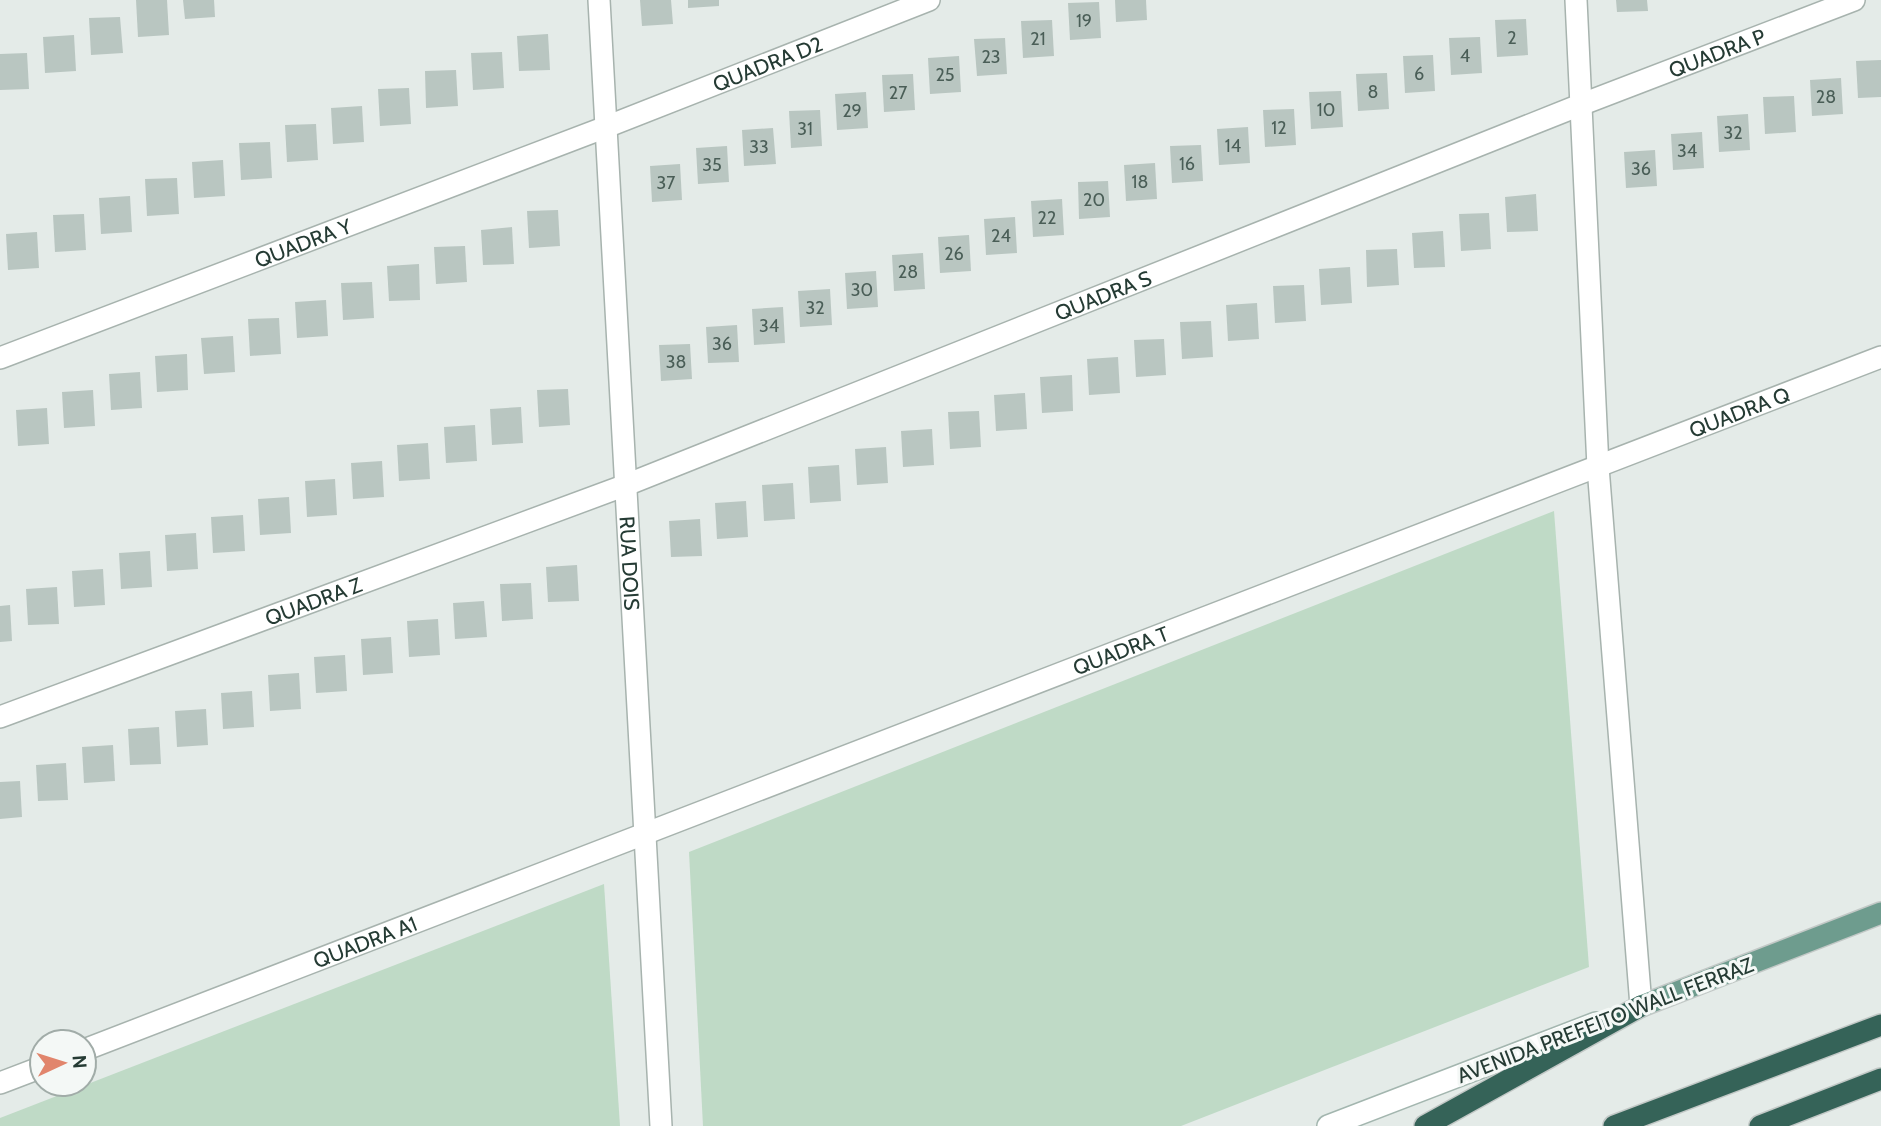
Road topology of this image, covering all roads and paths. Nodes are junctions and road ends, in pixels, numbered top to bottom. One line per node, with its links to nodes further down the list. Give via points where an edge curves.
1 (599, 0): 6 (street, RUA DOIS)
2 (929, 0): 6 (street, QUADRA D2)
3 (1576, 0): 5 (street)
4 (1854, 0): 5 (street, QUADRA P)
5 (1580, 105): 9 (street); 10 (street, QUADRA S)
6 (606, 127): 8 (street, QUADRA Y); 10 (street, RUA DOIS)
7 (1881, 357): 9 (street, QUADRA Q)
8 (0, 358)
9 (1598, 467): 12 (street, QUADRA T); 14 (street)
10 (626, 485): 11 (street, QUADRA Z); 12 (street, RUA DOIS)
11 (0, 717)
12 (644, 834): 16 (street, QUADRA A1); 20 (street, RUA DOIS)
13 (1881, 913): 14 (main road, AVENIDA PREFEITO WALL FERRAZ)
14 (1641, 1006): 21 (street, AVENIDA PREFEITO WALL FERRAZ); 22 (highway)
15 (1881, 1025): 23 (highway)
16 (98, 1045)
17 (28, 1072): 19 (street)
18 (1881, 1079): 24 (highway)
19 (0, 1083)
20 (661, 1126)
21 (1328, 1126)
22 (1426, 1126)
23 (1614, 1126)
24 (1760, 1126)

